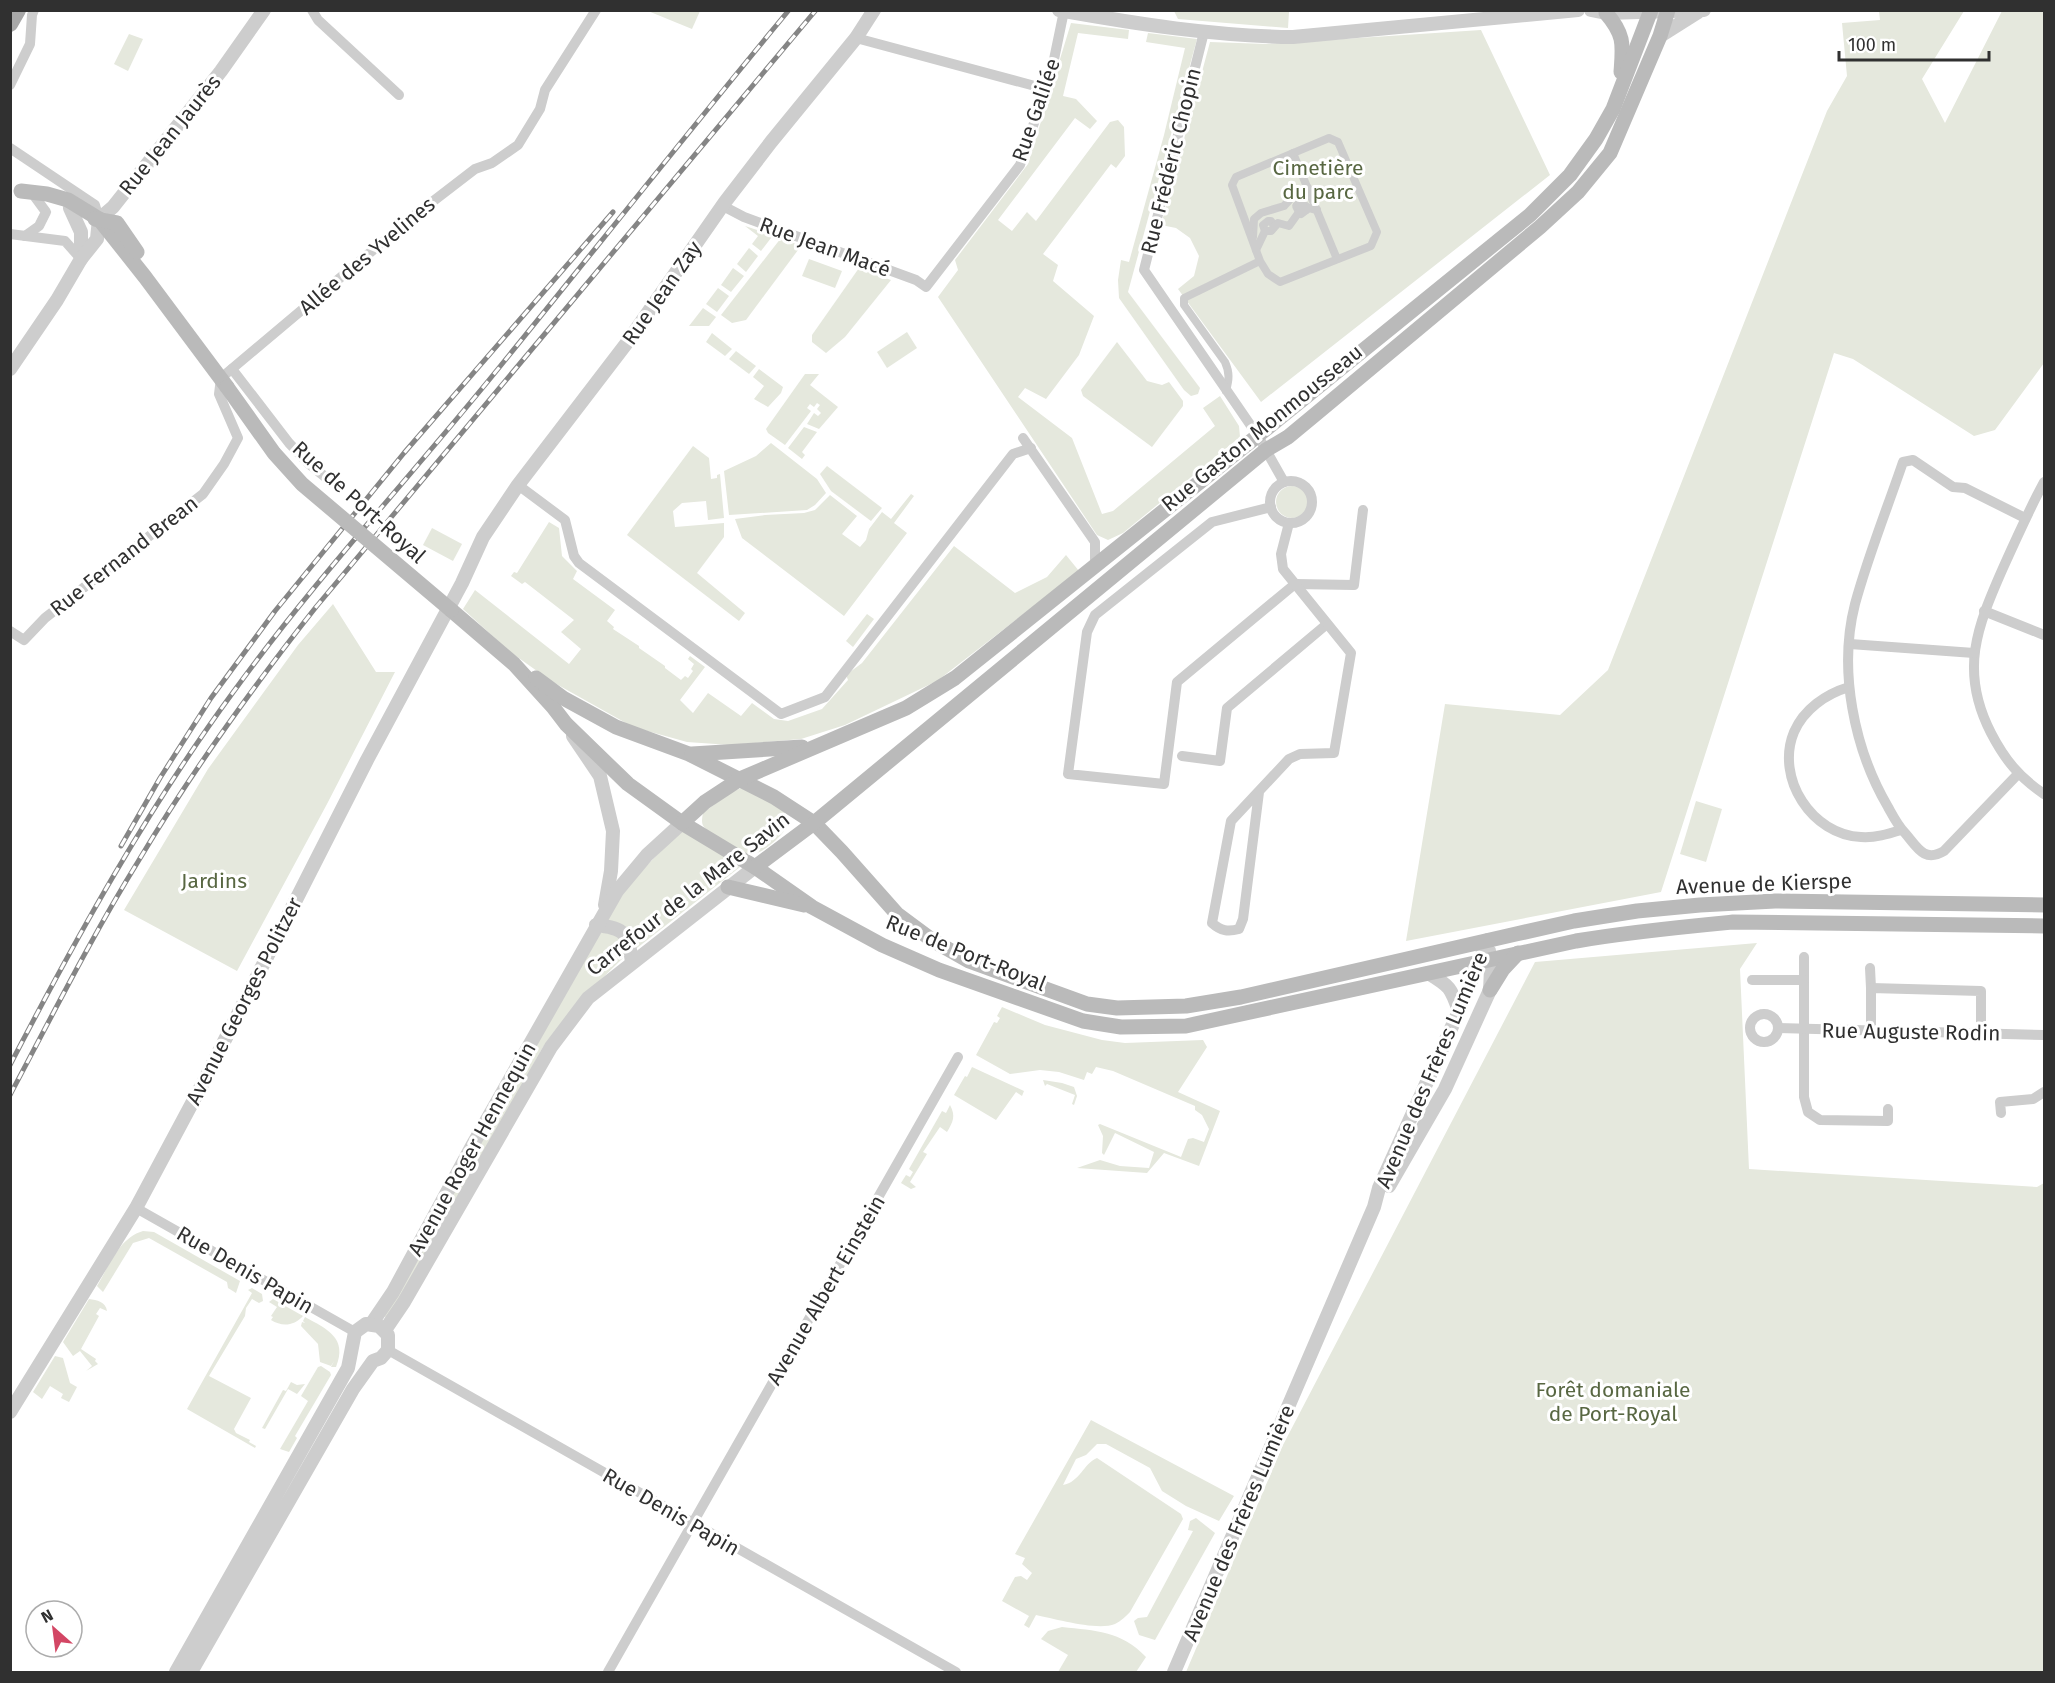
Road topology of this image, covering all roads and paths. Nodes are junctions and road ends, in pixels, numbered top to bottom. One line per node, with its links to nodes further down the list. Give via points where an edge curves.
1 (18, 10): 13 (main road)
2 (34, 10): 17 (street, via 30,44)
3 (264, 10): 29 (street, Rue Jean Jaurès, via 221,71 113,207)
4 (312, 10): 20 (street)
5 (596, 10): 39 (street, Allée des Yvelines, via 545,90 540,109 518,145 492,163 475,169 410,219)
6 (874, 10): 16 (street, Rue Jean Zay)
7 (1578, 10): 14 (street, via 1293,36)
8 (1591, 10): 12 (street)
9 (1062, 11): 14 (street); 19 (street, Rue Galilée)
10 (1660, 11): 11 (street); 12 (street); 15 (main road, Rue Gaston Monmousseau); 18 (main road, Rue Gaston Monmousseau); 21 (main road, via 1630,89)
11 (1702, 11): 15 (street)
12 (1606, 13): 18 (main road, via 1623,40)
13 (10, 24)
14 (1204, 32): 40 (street, Rue Frédéric Chopin, via 1144,270)
15 (1660, 36): 21 (main road, Rue Gaston Monmousseau)
16 (856, 38): 19 (street); 26 (street, Rue Jean Zay)
17 (10, 85)
18 (1620, 87): 41 (main road, Rue Gaston Monmousseau, via 1596,139 1570,175 1530,215)
19 (1046, 89): 37 (street, Rue Galilée, via 1020,165)
20 (399, 95)
21 (1635, 96): 44 (main road, Rue Gaston Monmousseau, via 1610,153 1578,192 1288,437)
22 (10, 148): 29 (street, via 95,205)
23 (1293, 153): 24 (street); 32 (street, via 1236,177 1232,185); 35 (street, via 1329,138 1338,142 1377,232 1371,246)
24 (1308, 188): 28 (street); 32 (street, via 1284,206 1254,219)
25 (22, 191): 27 (main road, Rue de Port-Royal); 29 (main road, Rue de Port-Royal, via 68,200); 31 (street, via 45,212 39,226)
26 (723, 206): 37 (street, Rue Jean Macé, via 744,218 916,280); 48 (street, Rue Jean Zay, via 626,344)
27 (70, 208): 29 (main road, Rue de Port-Royal, via 87,218); 34 (street, via 81,232)
28 (1317, 210): 33 (street, via 1286,216 1278,225 1268,221 1263,225 1265,231); 35 (street)
29 (99, 219): 34 (street, Rue Jean Jaurès, via 97,239); 39 (main road, Rue de Port-Royal, via 117,223 201,350)
30 (10, 234): 31 (street)
31 (25, 236): 34 (street, via 65,241)
32 (1252, 240): 33 (street)
33 (1256, 250): 36 (street)
34 (81, 259): 38 (street, Rue Jean Jaurès)
35 (1337, 259): 36 (street, via 1280,282 1268,274)
36 (1260, 261): 40 (street, via 1183,301 1225,362 1229,380)
37 (926, 287)
38 (10, 369)
39 (226, 378): 45 (street); 60 (street, Rue Fernand Brean, via 219,394 238,438 203,495 45,618 24,640); 64 (main road, Rue de Port-Royal, bridge, via 274,453 302,484)
40 (1226, 391): 41 (street, Rue Frédéric Chopin)
41 (1258, 436): 44 (street, Rue Frédéric Chopin); 54 (main road, Rue Gaston Monmousseau)
42 (1023, 438): 43 (street)
43 (1031, 448): 48 (street, via 1013,454 825,698 781,714 579,563 565,520); 53 (street)
44 (1266, 450): 46 (street, Rue Frédéric Chopin); 75 (main road, Rue Gaston Monmousseau)
45 (329, 480)
46 (1284, 482): 49 (street, via 1271,495); 52 (street, via 1291,480 1304,485 1313,504 1307,516)
47 (2044, 482): 51 (street)
48 (518, 485): 56 (street, Rue Jean Zay, via 483,537)
49 (1271, 507): 52 (street, via 1277,518); 57 (street, via 1212,522 1095,615 1087,632 1068,774 1164,784 1178,682)
50 (1363, 510): 57 (street, via 1354,585)
51 (2025, 518): 58 (street); 62 (street, via 1965,488 1953,487 1913,460 1903,462 1855,606)
52 (1289, 523): 57 (street, via 1281,554 1283,569)
53 (1095, 542): 54 (street); 55 (street)
54 (1118, 549): 55 (main road, Rue Gaston Monmousseau)
55 (1095, 567): 67 (main road, Rue Gaston Monmousseau, via 955,678 906,708)
56 (462, 582): 107 (street, Avenue Georges Politzer)
57 (1295, 584): 59 (street)
58 (1984, 611): 61 (street); 63 (street)
59 (1327, 624): 69 (street, via 1227,708 1220,761); 72 (street, via 1351,653 1334,753 1300,754 1289,759)
60 (10, 631)
61 (2044, 634)
62 (1850, 644): 63 (street); 65 (street)
63 (1974, 653): 70 (street, via 1977,697 1983,718)
64 (513, 664): 66 (main road, Rue de Port-Royal); 68 (main road, Rue de Port-Royal, via 616,727)
65 (1849, 687): 76 (street, via 1865,762); 76 (street, via 1817,703 1794,733 1790,769 1794,788 1820,823 1839,832 1859,837)
66 (566, 724): 74 (main road, Rue de Port-Royal, via 628,784); 81 (street, via 600,776 612,831 611,871)
67 (813, 747): 68 (main road); 71 (main road, Carrefour de la Mare Savin)
68 (689, 754): 71 (main road, Rue de Port-Royal)
69 (1182, 756)
70 (2018, 774): 73 (street); 76 (street, via 1935,856 1922,853)
71 (740, 779): 74 (main road, Carrefour de la Mare Savin); 75 (main road, Rue de Port-Royal)
72 (1260, 792): 72 (street, via 1231,821 1212,923 1219,929 1239,929 1243,919)
73 (2044, 794)
74 (682, 823): 77 (main road, Rue de Port-Royal); 81 (street, Carrefour de la Mare Savin, via 647,855)
75 (814, 823): 77 (main road, Carrefour de la Mare Savin); 83 (main road, Rue de Port-Royal, via 897,914 932,940 969,961 1087,1004 1118,1008 1186,1006)
76 (1902, 830)
77 (755, 867): 78 (street, Carrefour de la Mare Savin); 80 (main road, Rue de Port-Royal)
78 (728, 887): 80 (main road); 87 (street, Carrefour de la Mare Savin)
79 (2044, 905): 83 (main road, Avenue de Kierspe, via 1786,901 1700,904 1574,921)
80 (812, 907): 90 (main road, Rue de Port-Royal, via 939,970 1083,1021 1121,1027 1186,1026)
81 (600, 919): 87 (street, via 629,939); 89 (street, Carrefour de la Mare Savin)
82 (2044, 926): 84 (main road, Avenue de Kierspe, via 1733,922 1622,933)
83 (1488, 940): 86 (street, Avenue des Frères Lumière)
84 (1518, 954): 86 (main road, Avenue de Kierspe); 94 (main road)
85 (1804, 957): 92 (street)
86 (1485, 961): 90 (main road, Rue de Port-Royal); 94 (street, Avenue des Frères Lumière); 96 (street, Avenue des Frères Lumière)
87 (632, 962): 95 (street, Carrefour de la Mare Savin)
88 (1870, 968): 93 (street)
89 (570, 973): 108 (street, Avenue Roger Hennequin, via 393,1292)
90 (1428, 973): 96 (street, via 1446,984)
91 (1752, 980): 92 (street)
92 (1804, 980): 98 (street)
93 (1871, 988): 99 (street); 100 (street, via 1981,991)
94 (1490, 990): 106 (street, Avenue des Frères Lumière, via 1445,1089)
95 (588, 998): 108 (street, Avenue Roger Hennequin, via 551,1047 404,1302)
96 (1459, 1011): 106 (street, Avenue des Frères Lumière)
97 (1778, 1028): 98 (street, Rue Auguste Rodin)
98 (1802, 1030): 99 (street, Rue Auguste Rodin); 104 (street, via 1808,1112 1820,1119 1888,1121)
99 (1871, 1032): 100 (street, Rue Auguste Rodin)
100 (1981, 1034): 101 (street, Rue Auguste Rodin)
101 (2044, 1035)
102 (958, 1057): 113 (street, Avenue Albert Einstein)
103 (2044, 1092): 105 (street, via 2033,1099 2000,1102)
104 (1888, 1109)
105 (2001, 1113)
106 (1374, 1207): 118 (street, Avenue des Frères Lumière)
107 (136, 1208): 109 (street, Rue Denis Papin); 112 (street, Avenue Georges Politzer)
108 (379, 1327): 109 (street, Avenue Roger Hennequin, via 359,1327); 110 (street, via 389,1341)
109 (353, 1338): 111 (street, via 356,1354); 114 (street, via 348,1368)
110 (388, 1350): 111 (street); 113 (street, Rue Denis Papin)
111 (373, 1361): 115 (street, via 352,1389)
112 (10, 1412)
113 (692, 1524): 116 (street, Avenue Albert Einstein); 117 (street, Rue Denis Papin)
114 (176, 1672)
115 (191, 1672)
116 (608, 1672)
117 (956, 1672)
118 (1174, 1672)

